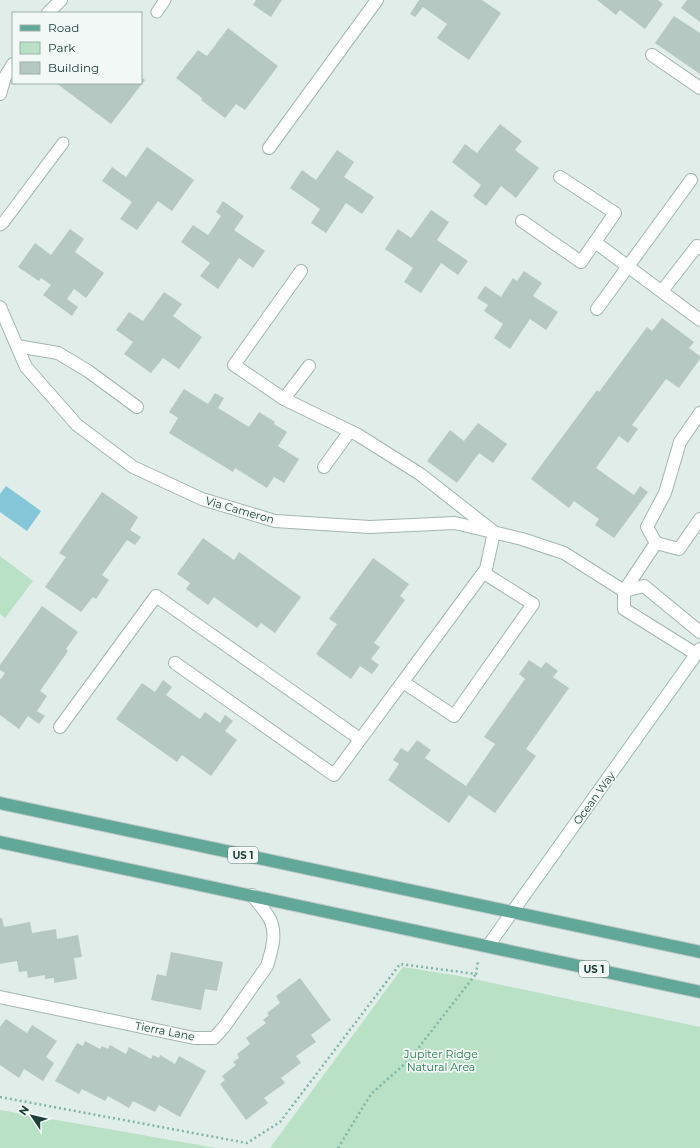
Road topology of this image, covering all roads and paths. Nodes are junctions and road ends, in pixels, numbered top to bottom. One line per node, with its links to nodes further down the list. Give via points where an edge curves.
1 (61, 0): 4 (street)
2 (165, 0): 5 (lane)
3 (377, 0): 11 (street)
4 (49, 12)
5 (157, 12)
6 (652, 55): 8 (street)
7 (12, 66): 9 (street, via 5,77)
8 (700, 88)
9 (0, 94)
10 (63, 143): 15 (lane)
11 (269, 148)
12 (560, 177): 16 (street, via 615,213)
13 (691, 180): 18 (street)
14 (522, 221): 16 (street, via 581,262)
15 (0, 225)
16 (595, 242): 18 (street)
17 (700, 248): 20 (street, via 697,246)
18 (629, 267): 20 (street); 22 (street)
19 (301, 271): 26 (street, via 234,365)
20 (662, 291): 23 (street)
21 (0, 307): 24 (street, Via Cameron)
22 (597, 309)
23 (700, 320)
24 (17, 346): 27 (street, via 58,354 88,371); 32 (street, Via Cameron, via 26,367 77,425 133,467 202,499 274,521 370,527 455,523)
25 (309, 366): 26 (street)
26 (284, 399): 29 (street)
27 (136, 407)
28 (700, 413): 33 (street, via 680,442 665,493 647,527)
29 (350, 431): 30 (street); 32 (street, via 420,474)
30 (324, 467)
31 (700, 519): 33 (street, via 679,549)
32 (494, 532): 34 (street); 35 (street, Via Cameron, via 564,553)
33 (656, 543): 35 (street)
34 (484, 573): 39 (street); 39 (street, via 533,604 454,716)
35 (624, 591): 36 (street, via 644,586); 37 (street, via 624,609)
36 (700, 632)
37 (698, 652): 45 (street, Ocean Way)
38 (175, 663): 41 (street, via 334,775)
39 (403, 682): 41 (street)
40 (60, 727): 41 (street, via 156,596)
41 (360, 739)
42 (0, 803): 45 (main road, US 1)
43 (0, 842): 44 (main road, US 1)
44 (252, 895): 46 (main road, US 1); 51 (street, Tierra Lane, via 269,917 274,931 273,946 267,966 214,1038 194,1038)
45 (512, 912): 46 (street, Ocean Way); 47 (main road, US 1)
46 (488, 946): 50 (main road, US 1)
47 (700, 952)
48 (478, 961): 49 (path)
49 (476, 974): 52 (path, via 400,964 280,1122 247,1143); 53 (path, via 408,1061 371,1094)
50 (700, 992)
51 (0, 997)
52 (0, 1097)
53 (338, 1148)

